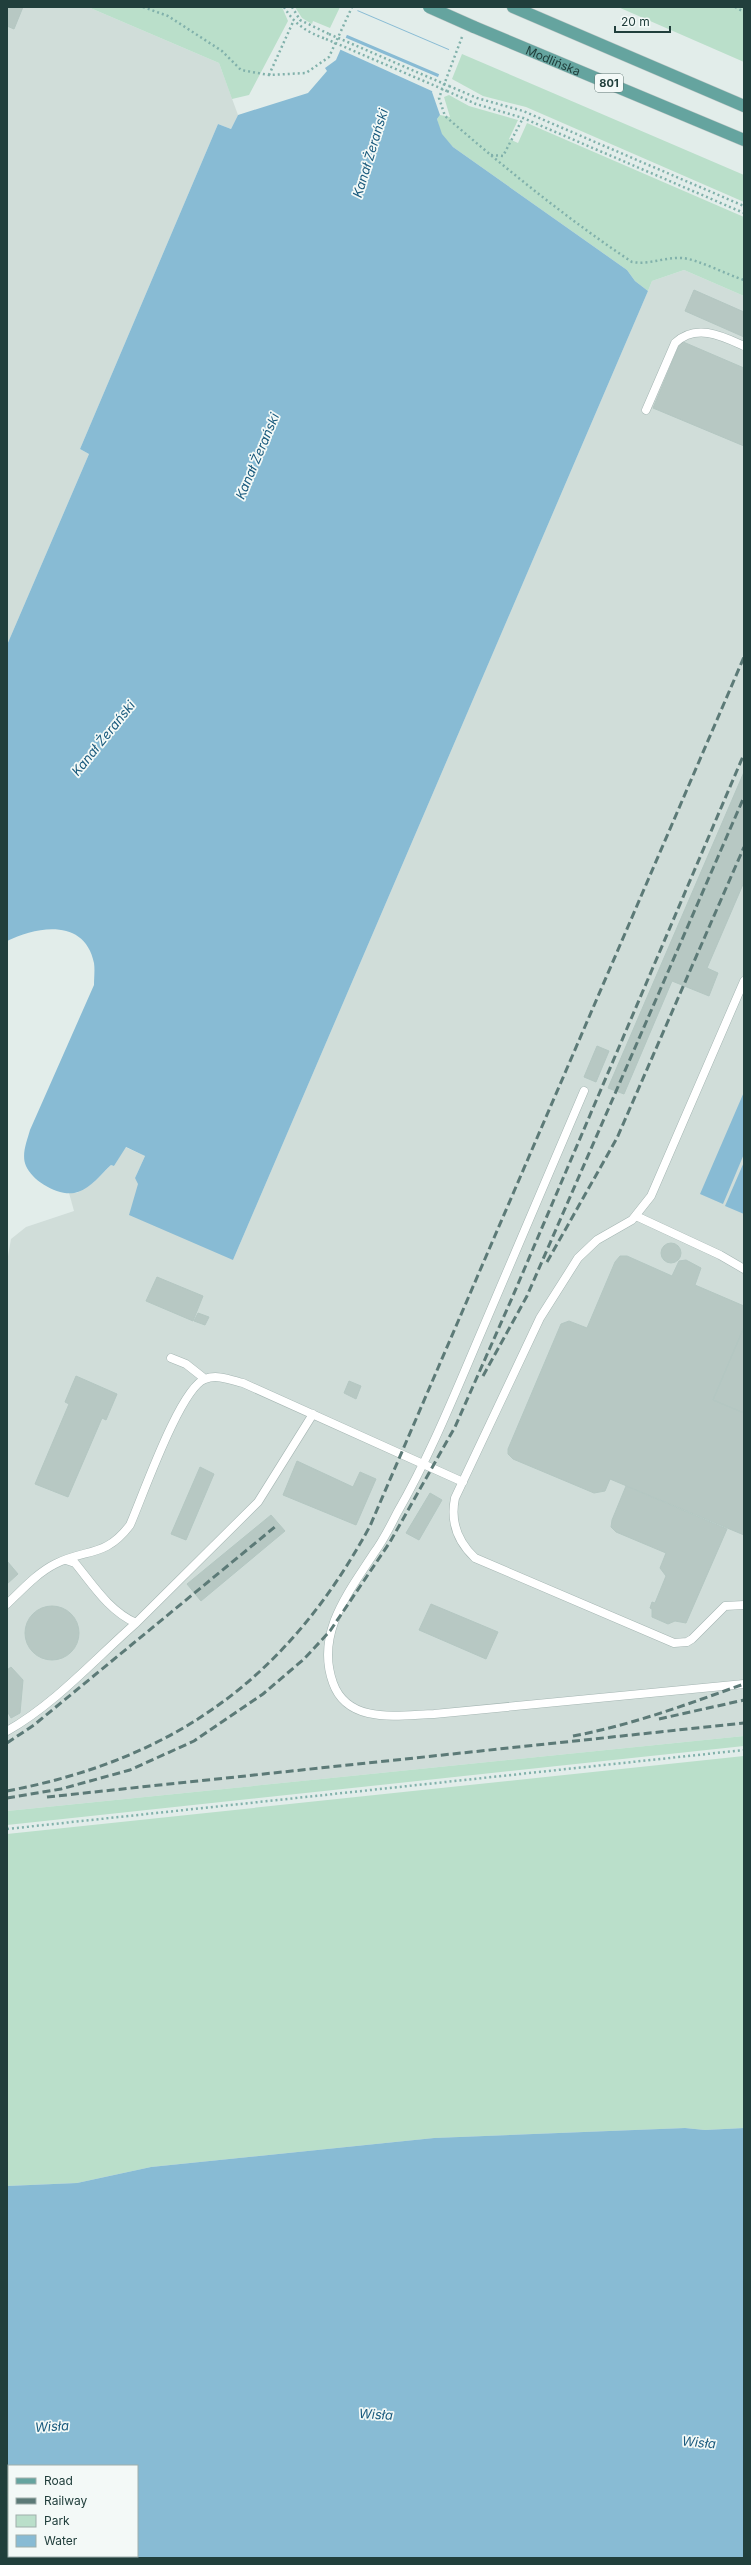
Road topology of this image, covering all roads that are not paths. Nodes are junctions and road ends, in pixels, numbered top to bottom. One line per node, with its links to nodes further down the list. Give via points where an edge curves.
1 (429, 7): 4 (main road, Modlińska / 801, bridge)
2 (513, 7): 3 (main road)
3 (744, 106)
4 (744, 140)
5 (744, 346): 6 (lane, via 718,335 692,333 681,337 675,343)
6 (646, 410)
7 (744, 981): 9 (lane, via 666,1165 651,1196)
8 (584, 1091): 14 (lane)
9 (636, 1216): 10 (lane, via 720,1254); 15 (lane, via 597,1240 578,1258 540,1318)
10 (744, 1269)
11 (171, 1358): 12 (lane, via 186,1364)
12 (205, 1379): 13 (lane, via 222,1377 243,1383); 16 (lane, via 194,1386 181,1406 130,1525 121,1538 104,1549)
13 (313, 1414): 14 (lane); 19 (lane, via 258,1502)
14 (424, 1465): 15 (lane); 20 (lane, via 376,1551 339,1606 330,1631 329,1657 332,1681 337,1694 347,1705 363,1713 434,1714)
15 (463, 1482): 18 (lane, via 452,1510 459,1540 475,1558 492,1567 674,1643 692,1639 725,1606)
16 (66, 1560): 17 (lane, via 55,1563 42,1572); 19 (lane, via 74,1563 110,1607 122,1617)
17 (7, 1604)
18 (744, 1605)
19 (136, 1623): 21 (lane, via 58,1692 19,1724)
20 (744, 1684)
21 (7, 1730)

